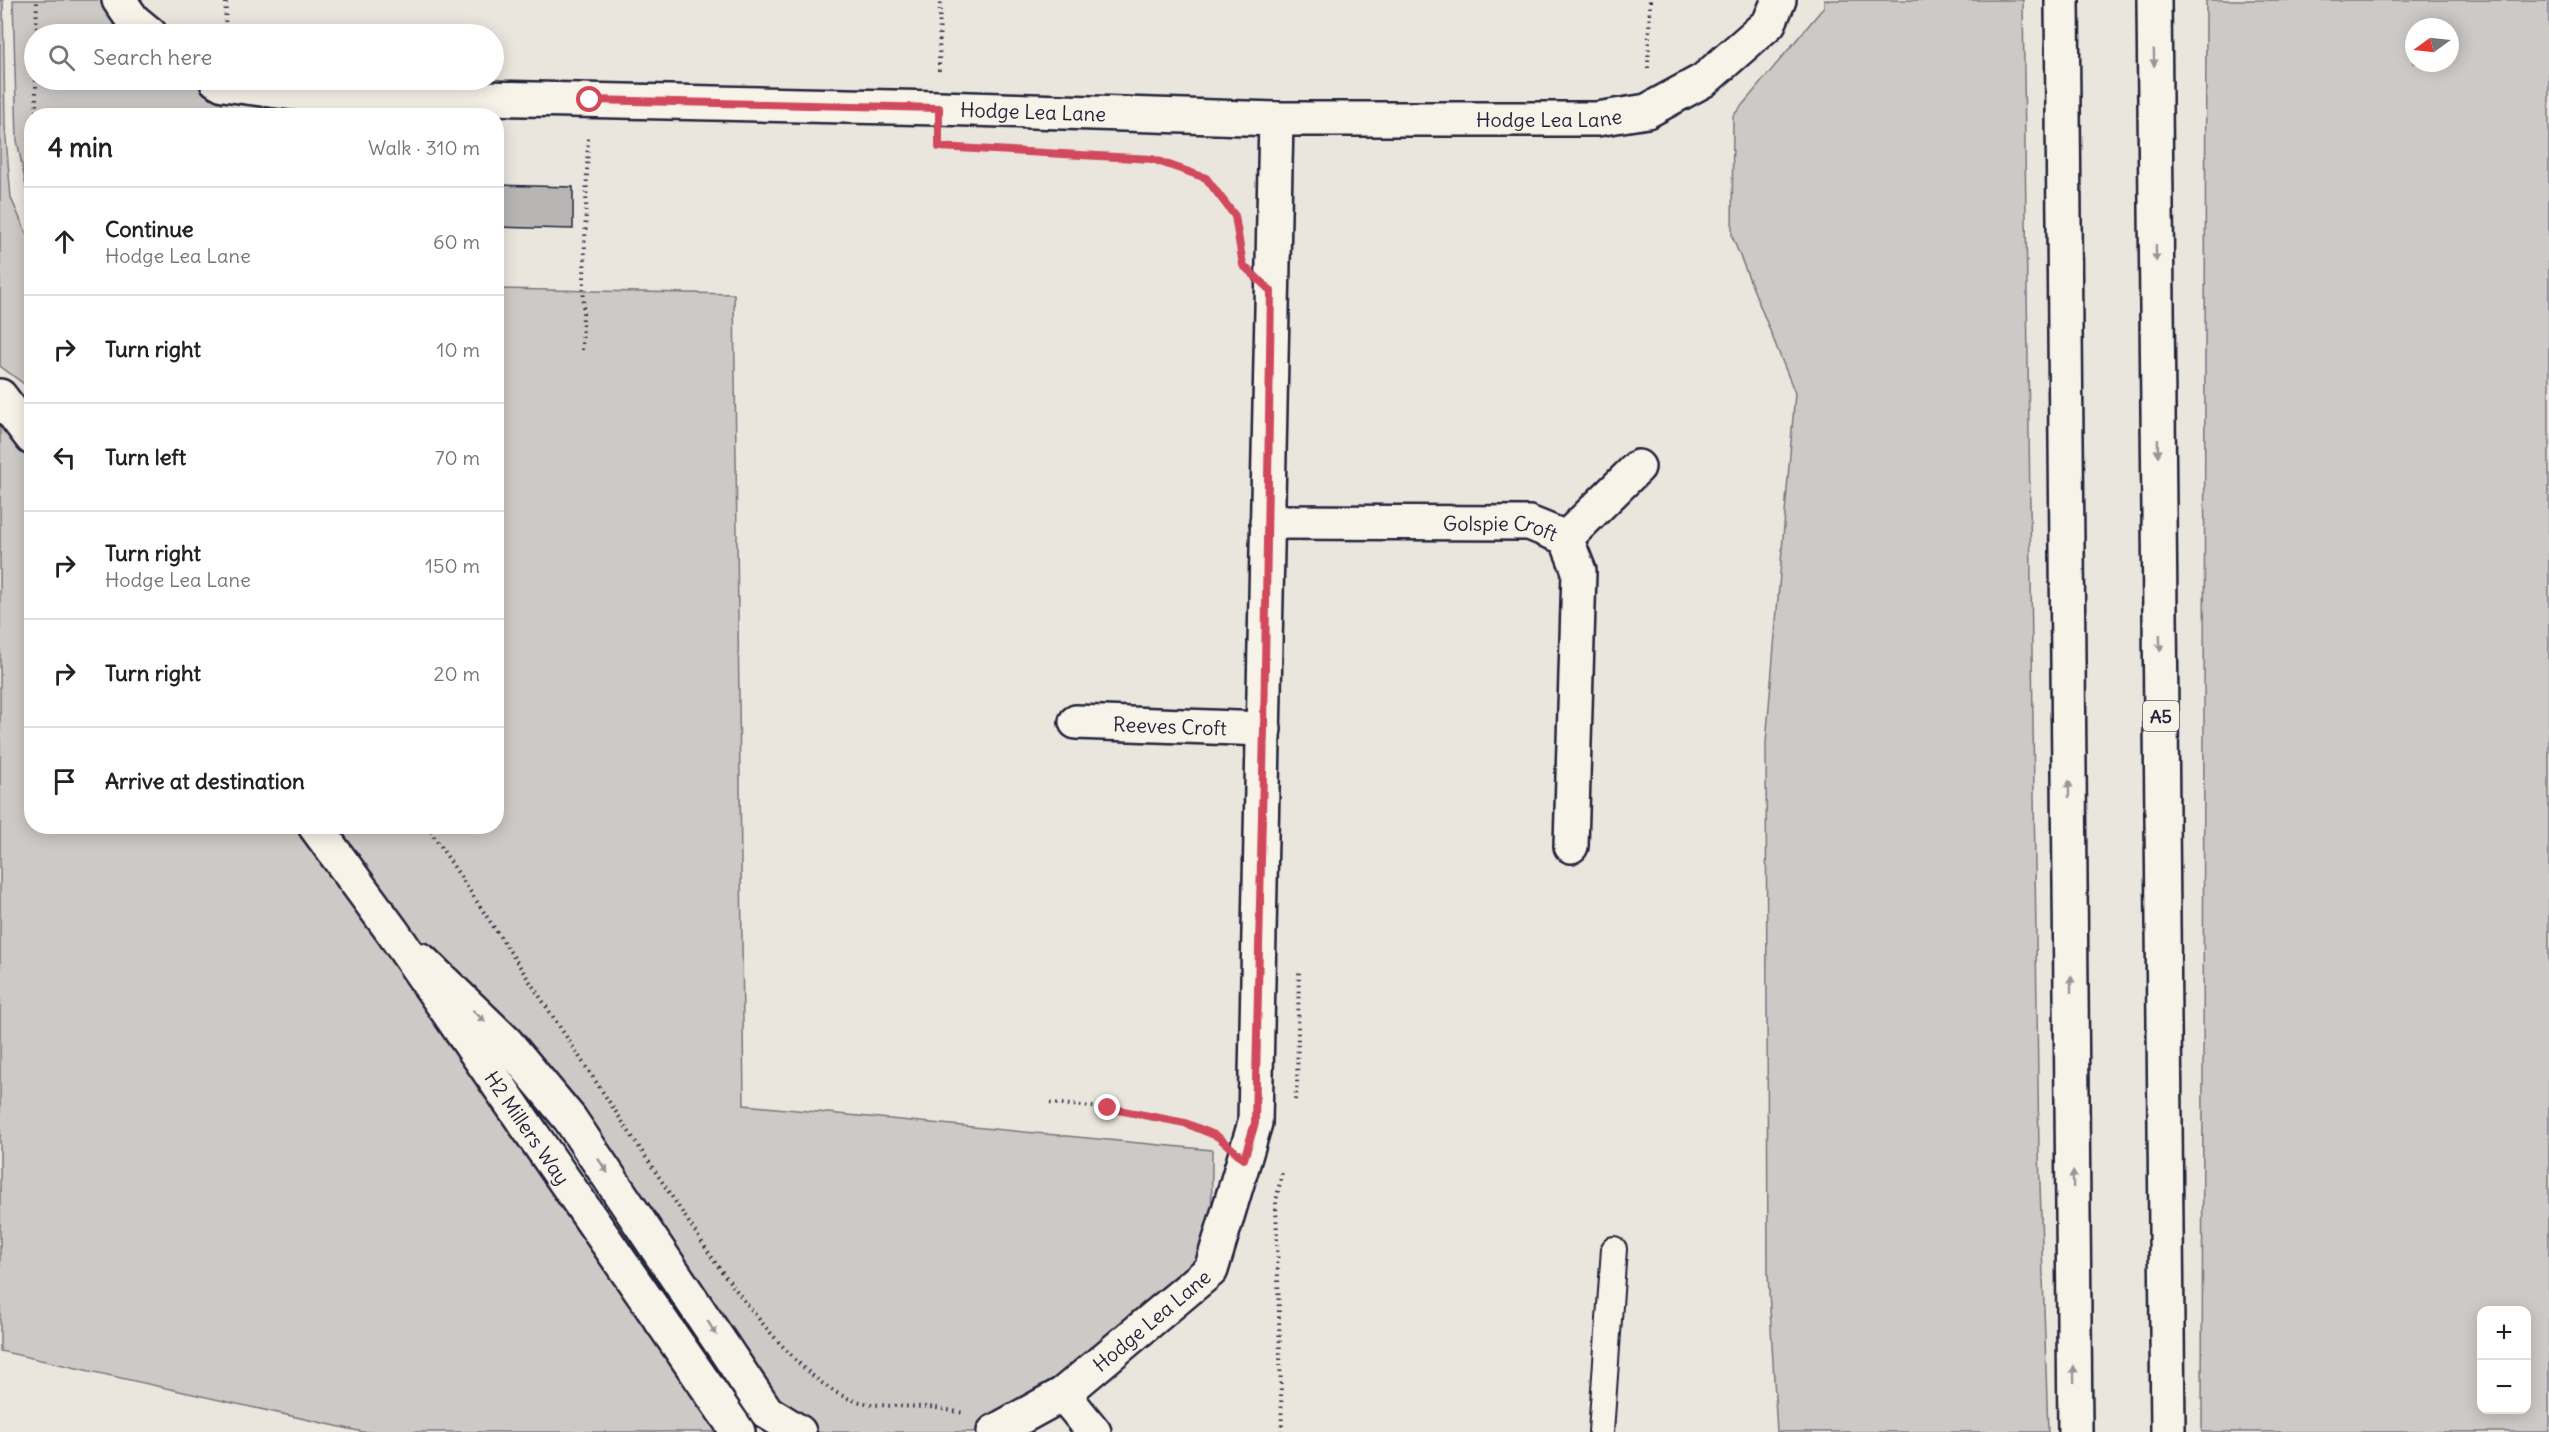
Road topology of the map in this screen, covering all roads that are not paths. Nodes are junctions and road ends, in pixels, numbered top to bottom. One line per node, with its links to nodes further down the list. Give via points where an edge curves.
1 (119, 0): 5 (main road)
2 (1779, 0): 7 (main road, Hodge Lea Lane, via 1769,23 1704,80 1647,111 1597,119)
3 (2062, 0): 25 (main road, one-way to 3)
4 (2154, 0): 26 (main road, A5, one-way to 26)
5 (138, 24)
6 (271, 90): 7 (main road, Hodge Lea Lane, via 302,94)
7 (1276, 119): 11 (main road, Hodge Lea Lane)
8 (0, 396): 9 (main road)
9 (24, 428)
10 (1638, 467): 12 (main road)
11 (1267, 522): 12 (main road, Golspie Croft, via 1529,523); 14 (main road, Hodge Lea Lane)
12 (1566, 538): 16 (main road, Golspie Croft, via 1579,572)
13 (1076, 722): 14 (main road, Reeves Croft)
14 (1264, 729): 19 (main road, Hodge Lea Lane, via 1255,1123 1211,1270)
15 (321, 834): 17 (main road, H2 Millers Way)
16 (1571, 846)
17 (392, 931): 21 (main road, H2 Millers Way); 22 (main road, one-way to 22, via 506,1042 570,1119 767,1412)
18 (1614, 1249): 24 (lane)
19 (1063, 1394): 20 (main road, Hodge Lea Lane); 23 (main road)
20 (983, 1426)
21 (738, 1432)
22 (799, 1432)
23 (1094, 1432)
24 (1601, 1432)
25 (2075, 1432)
26 (2168, 1432)

